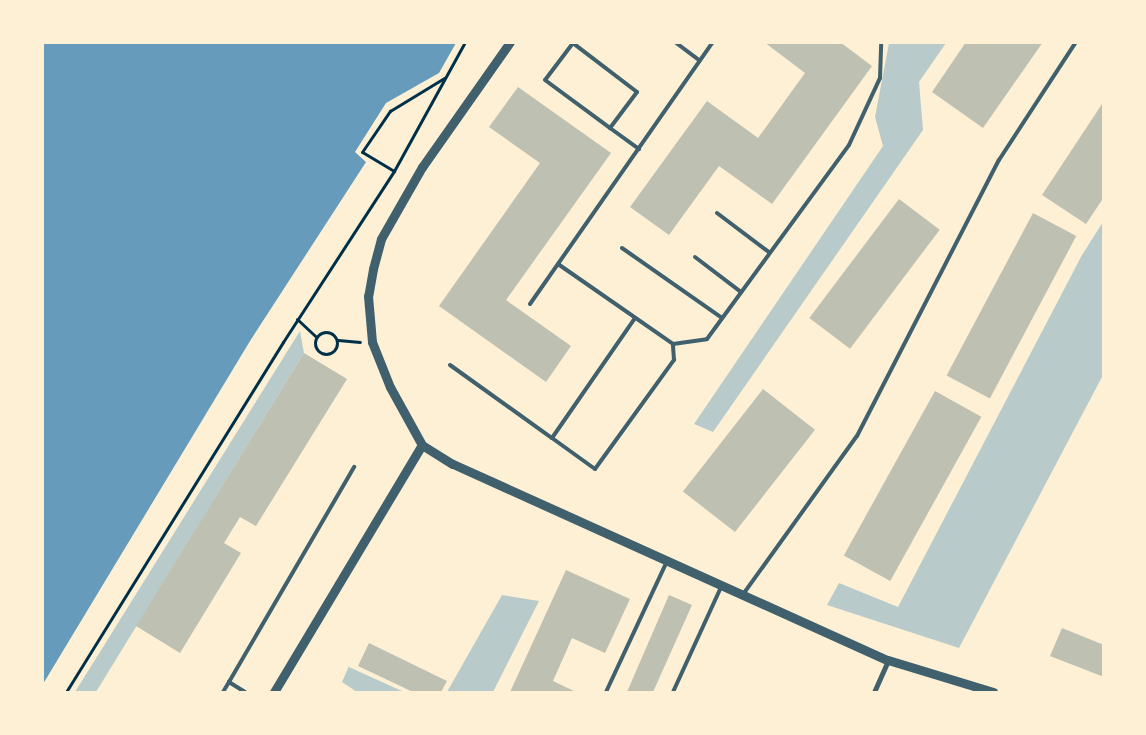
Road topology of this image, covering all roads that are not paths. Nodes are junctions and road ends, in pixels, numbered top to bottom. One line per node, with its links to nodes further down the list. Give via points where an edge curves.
1 (510, 42): 21 (street, via 420,172 381,239 373,269 368,296 372,342 390,387)
2 (675, 42): 6 (lane)
3 (713, 42): 6 (lane)
4 (880, 42): 11 (lane, via 880,78 868,110 849,145)
5 (1076, 42): 25 (lane, via 999,160 857,436)
6 (700, 61): 8 (lane)
7 (610, 128): 7 (lane, via 545,80 573,43 636,92); 8 (lane)
8 (639, 149): 13 (lane)
9 (716, 213): 11 (lane)
10 (622, 248): 17 (lane)
11 (770, 253): 14 (lane)
12 (695, 257): 14 (lane)
13 (558, 264): 15 (lane); 16 (lane)
14 (741, 292): 17 (lane)
15 (530, 304)
16 (635, 318): 18 (lane); 20 (lane)
17 (722, 318): 18 (lane, via 707,339)
18 (673, 344): 20 (lane, via 674,360 595,469)
19 (450, 366): 20 (lane)
20 (552, 438)
21 (422, 445): 23 (street, via 453,464); 30 (street)
22 (354, 467): 27 (lane)
23 (667, 561): 24 (street); 31 (lane)
24 (722, 585): 25 (street); 32 (lane)
25 (744, 593): 26 (street)
26 (888, 660): 33 (street); 34 (street)
27 (229, 682): 28 (lane); 29 (lane)
28 (223, 692)
29 (246, 692)
30 (274, 692)
31 (606, 692)
32 (673, 692)
33 (874, 692)
34 (993, 692)

